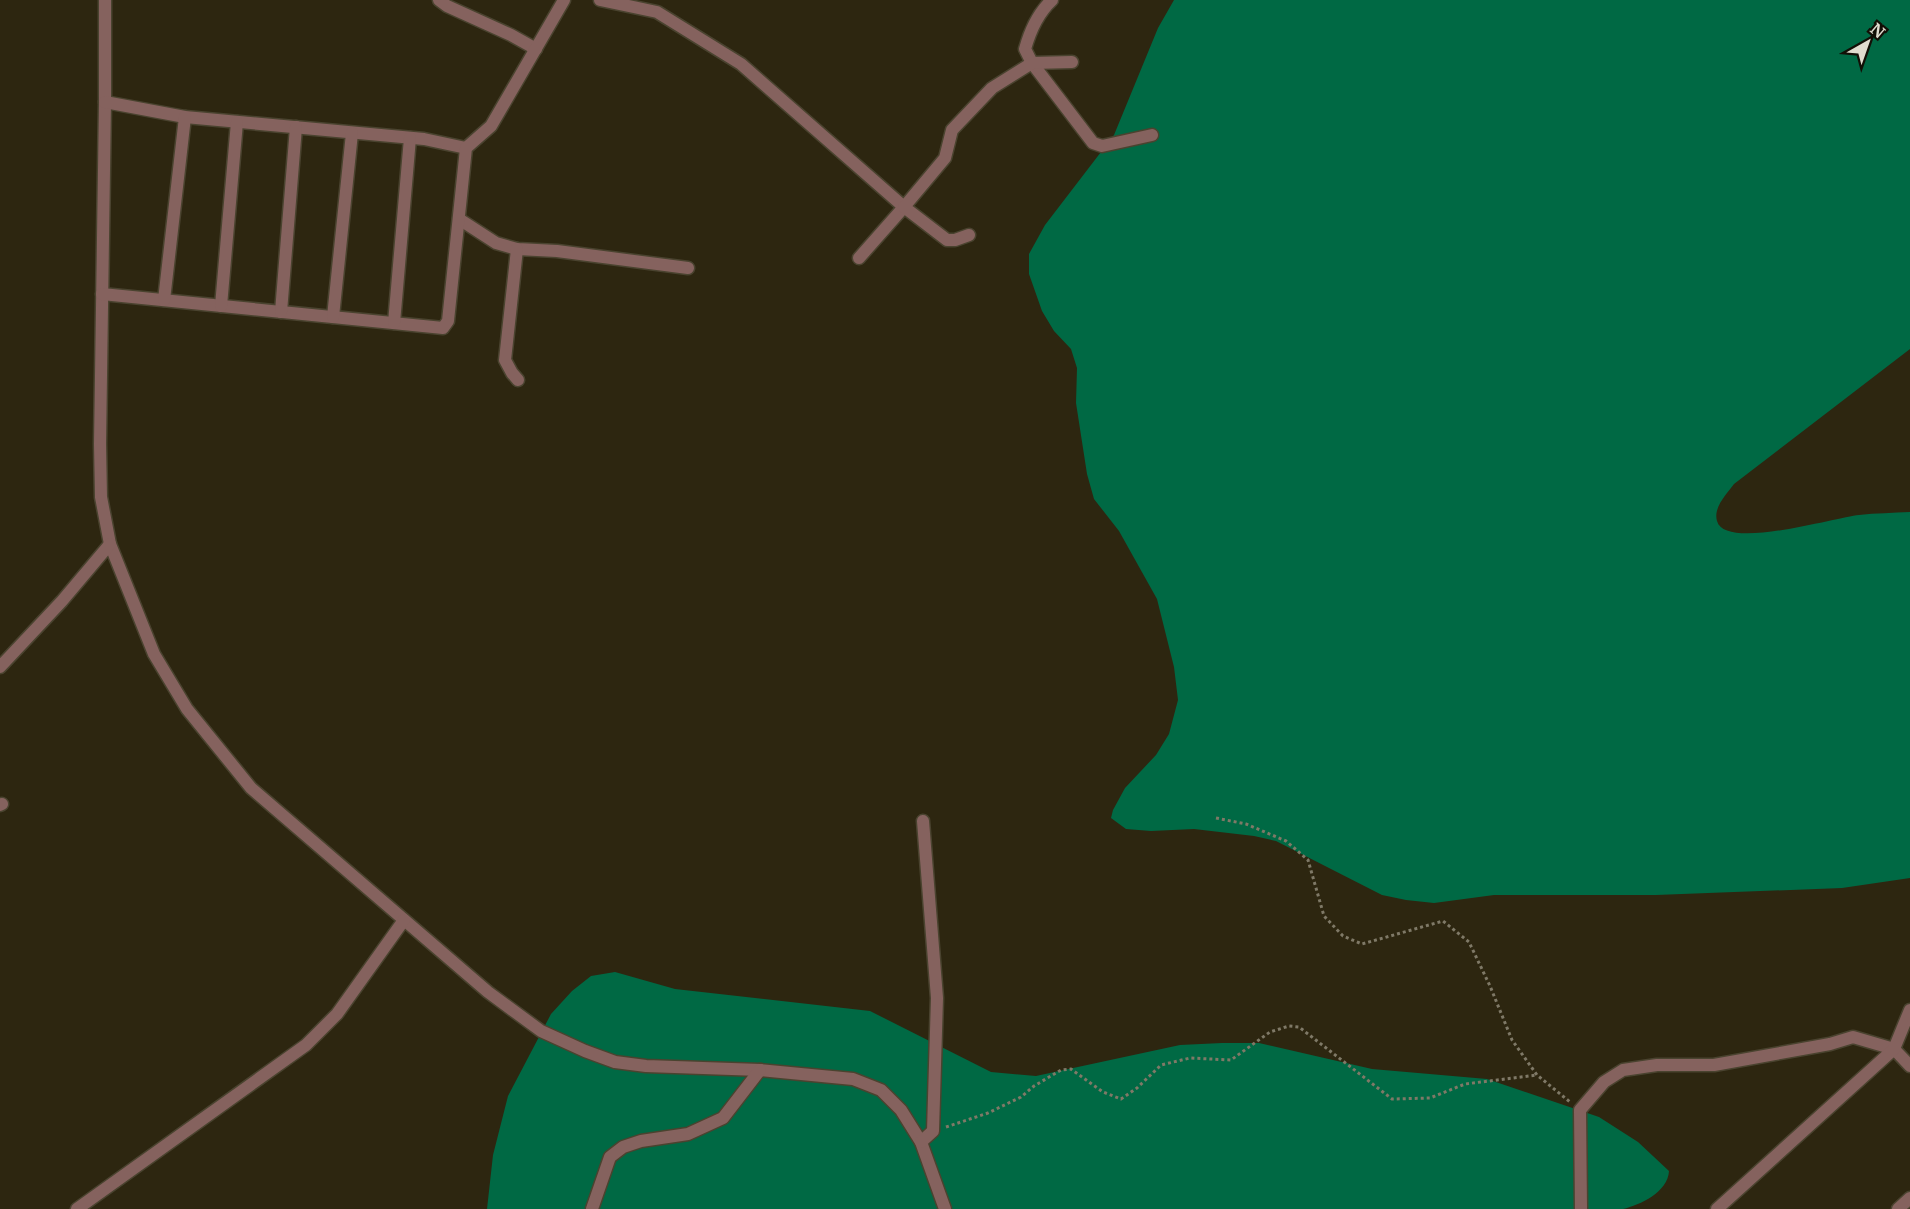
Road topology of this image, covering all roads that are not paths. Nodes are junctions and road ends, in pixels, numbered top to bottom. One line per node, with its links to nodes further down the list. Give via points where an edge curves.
1 (105, 0): 9 (street)
2 (439, 0): 6 (street)
3 (564, 0): 6 (street)
4 (600, 0): 17 (street, via 657,12 741,64)
5 (1052, 0): 8 (street, via 1030,32 1025,49)
6 (536, 49): 16 (street, via 491,126)
7 (1072, 62): 8 (street)
8 (1032, 63): 14 (street, via 1093,143 1102,146); 17 (street, via 992,88 952,130 945,158)
9 (105, 102): 10 (street); 23 (street)
10 (185, 117): 11 (street); 24 (street)
11 (237, 122): 12 (street); 25 (street)
12 (296, 128): 13 (street); 26 (street)
13 (352, 133): 15 (street); 27 (street)
14 (1152, 135)
15 (410, 138): 16 (street); 28 (street)
16 (466, 148): 18 (street)
17 (904, 207): 19 (street, via 947,240); 21 (street)
18 (459, 219): 20 (street, via 496,243); 28 (street, via 448,321 443,328)
19 (969, 235)
20 (517, 249): 22 (street); 29 (street, via 505,360)
21 (860, 258)
22 (688, 268)
23 (102, 294): 24 (street); 30 (street, via 101,497)
24 (164, 300): 25 (street)
25 (221, 306): 26 (street)
26 (281, 312): 27 (street)
27 (333, 317): 28 (street)
28 (394, 323)
29 (518, 380)
30 (110, 544): 31 (street); 33 (street, via 154,654 186,709 251,788)
31 (0, 667)
32 (923, 821): 38 (street, via 937,998 933,1131)
33 (404, 920): 37 (street, via 488,992 542,1031 585,1051 615,1062 646,1066); 40 (street, via 337,1014 306,1045)
34 (1910, 1010): 35 (street)
35 (1894, 1049): 36 (street); 43 (street, via 1853,1037 1714,1065 1657,1065 1623,1070 1604,1082 1580,1110); 44 (street)
36 (1910, 1066)
37 (760, 1070): 38 (street, via 853,1079 880,1090 901,1110); 41 (street, via 723,1118 688,1134 623,1147 610,1156)
38 (921, 1142): 42 (street)
39 (1910, 1198): 45 (street)
40 (77, 1209)
41 (592, 1209)
42 (945, 1209)
43 (1581, 1209)
44 (1717, 1209)
45 (1898, 1209)

